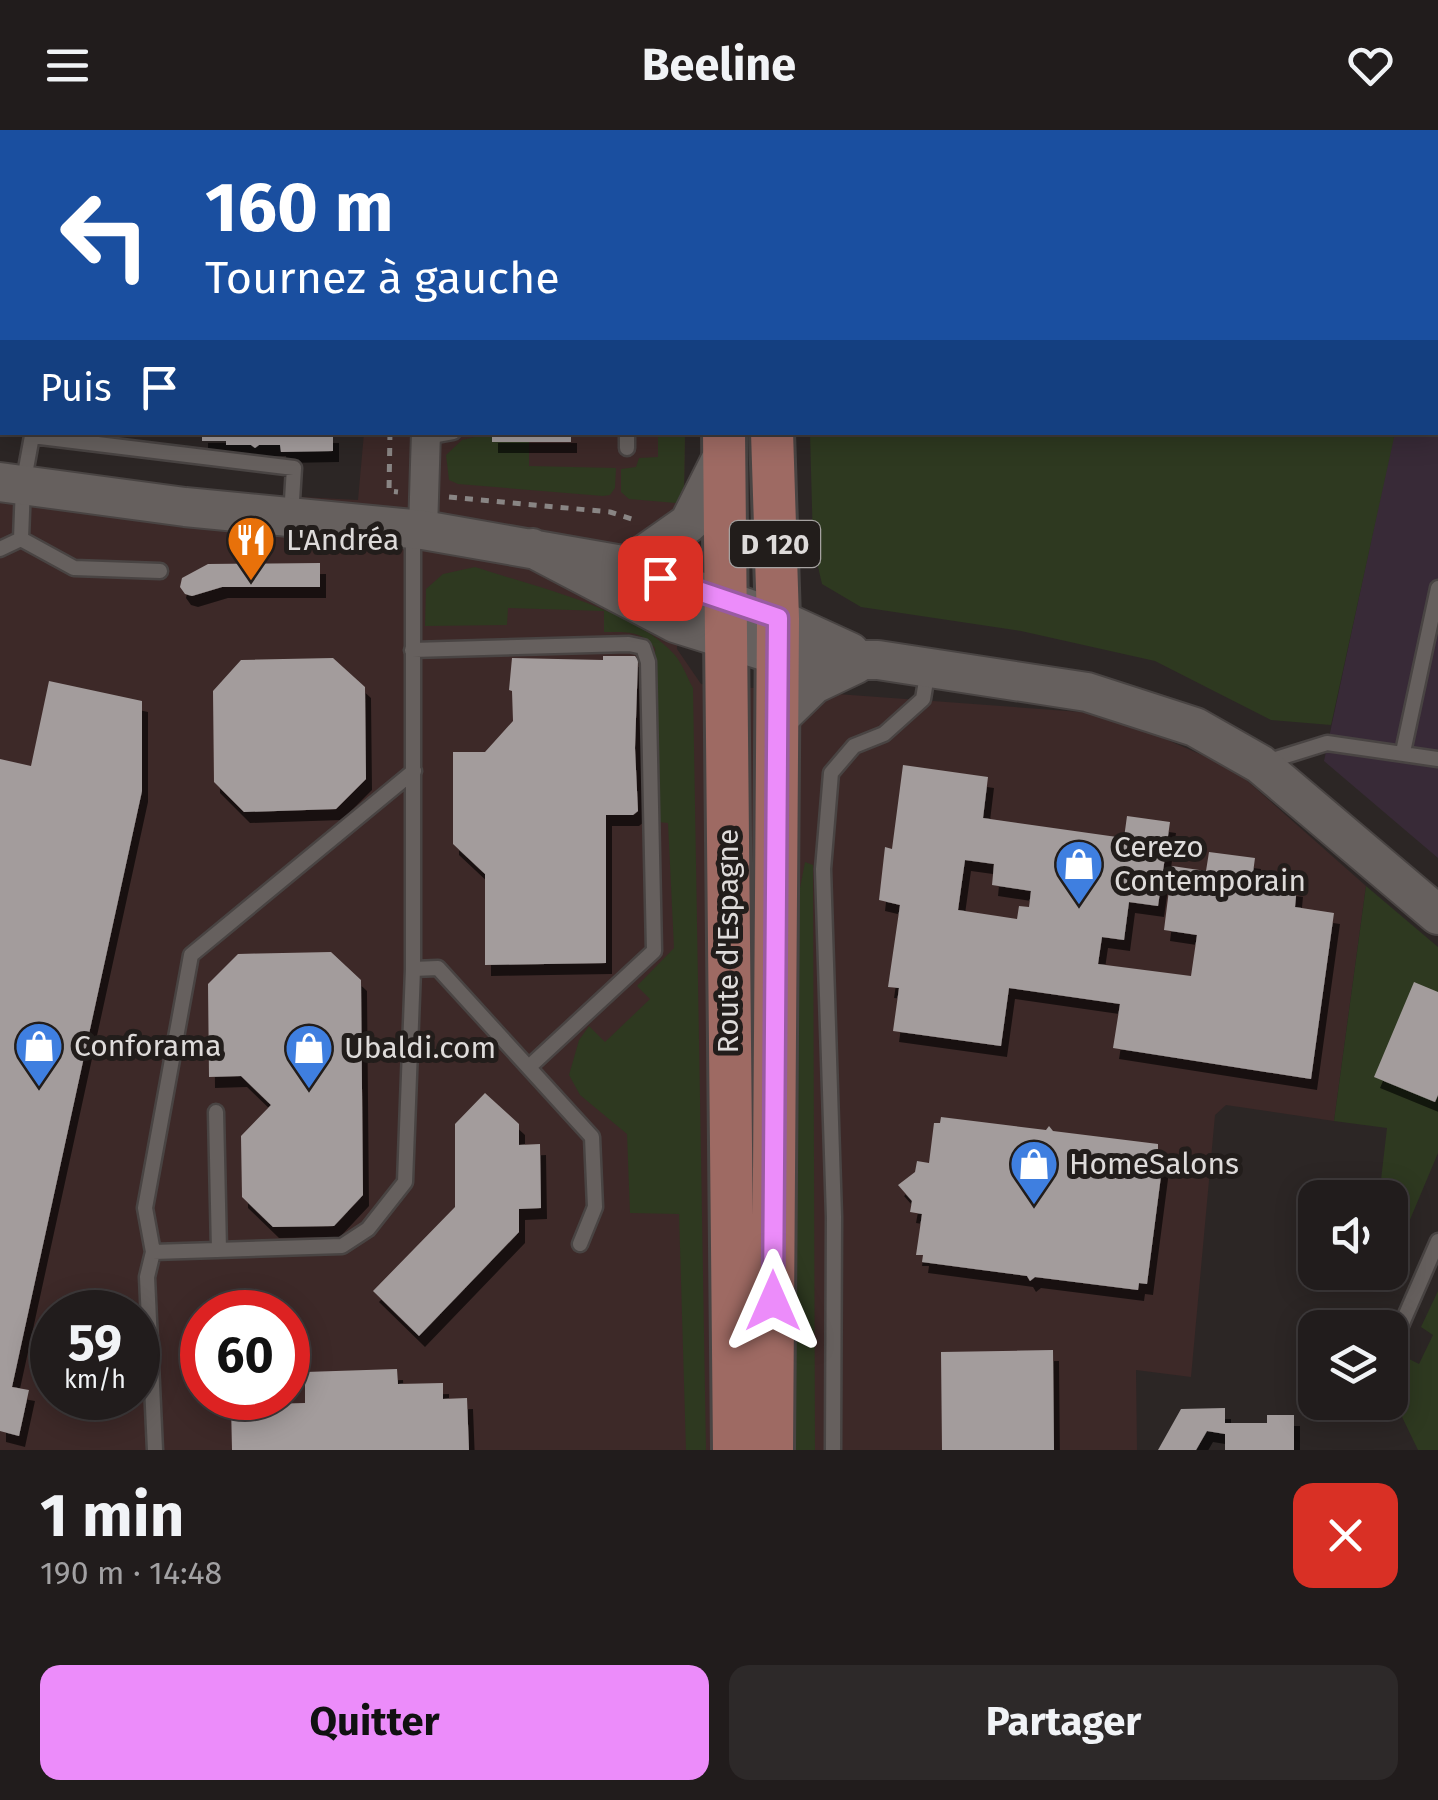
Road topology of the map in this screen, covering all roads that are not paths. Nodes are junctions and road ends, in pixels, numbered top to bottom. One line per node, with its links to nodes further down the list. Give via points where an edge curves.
1 (31, 435): 6 (lane)
2 (39, 435): 7 (lane, via 294,468)
3 (435, 435): 8 (street)
4 (772, 435): 16 (main road, Route d'Espagne / D 120)
5 (724, 442): 12 (main road, via 689,524); 15 (main road, Route d'Espagne / D 120)
6 (12, 483): 7 (main road); 9 (lane)
7 (291, 517): 8 (main road)
8 (418, 529): 10 (main road); 17 (lane)
9 (21, 539): 11 (lane); 13 (lane, via 74,568)
10 (532, 548): 12 (main road); 15 (main road, via 676,623)
11 (0, 549)
12 (628, 566): 15 (main road)
13 (160, 571)
14 (1438, 588): 21 (lane)
15 (726, 620): 16 (main road); 36 (main road, Route d'Espagne / D 120)
16 (777, 637): 18 (main road, via 812,660); 20 (main road, Route d'Espagne / D 120)
17 (412, 650): 24 (lane); 27 (lane, via 629,644 643,646 648,662 654,951)
18 (868, 659): 19 (main road); 20 (main road, via 814,684)
19 (928, 668): 23 (main road, via 1087,692 1194,726); 38 (lane, via 924,699 884,734 854,746 831,774 824,869)
20 (776, 721): 37 (main road, Route d'Espagne / D 120)
21 (1403, 752): 22 (lane); 23 (lane, via 1327,743)
22 (1438, 759)
23 (1260, 764): 25 (main road)
24 (414, 771): 26 (lane); 32 (lane, via 190,955 144,1208)
25 (1438, 915)
26 (413, 968): 27 (lane, via 438,968); 31 (lane, via 405,1182 368,1229 342,1246)
27 (529, 1067): 30 (lane, via 592,1136 595,1207)
28 (216, 1112): 31 (lane)
29 (1438, 1241): 33 (lane)
30 (580, 1244)
31 (219, 1250): 32 (lane)
32 (153, 1252): 35 (lane, via 147,1277)
33 (1434, 1259): 34 (lane)
34 (1408, 1313)
35 (155, 1450)
36 (734, 1450)
37 (772, 1450)
38 (834, 1450)

